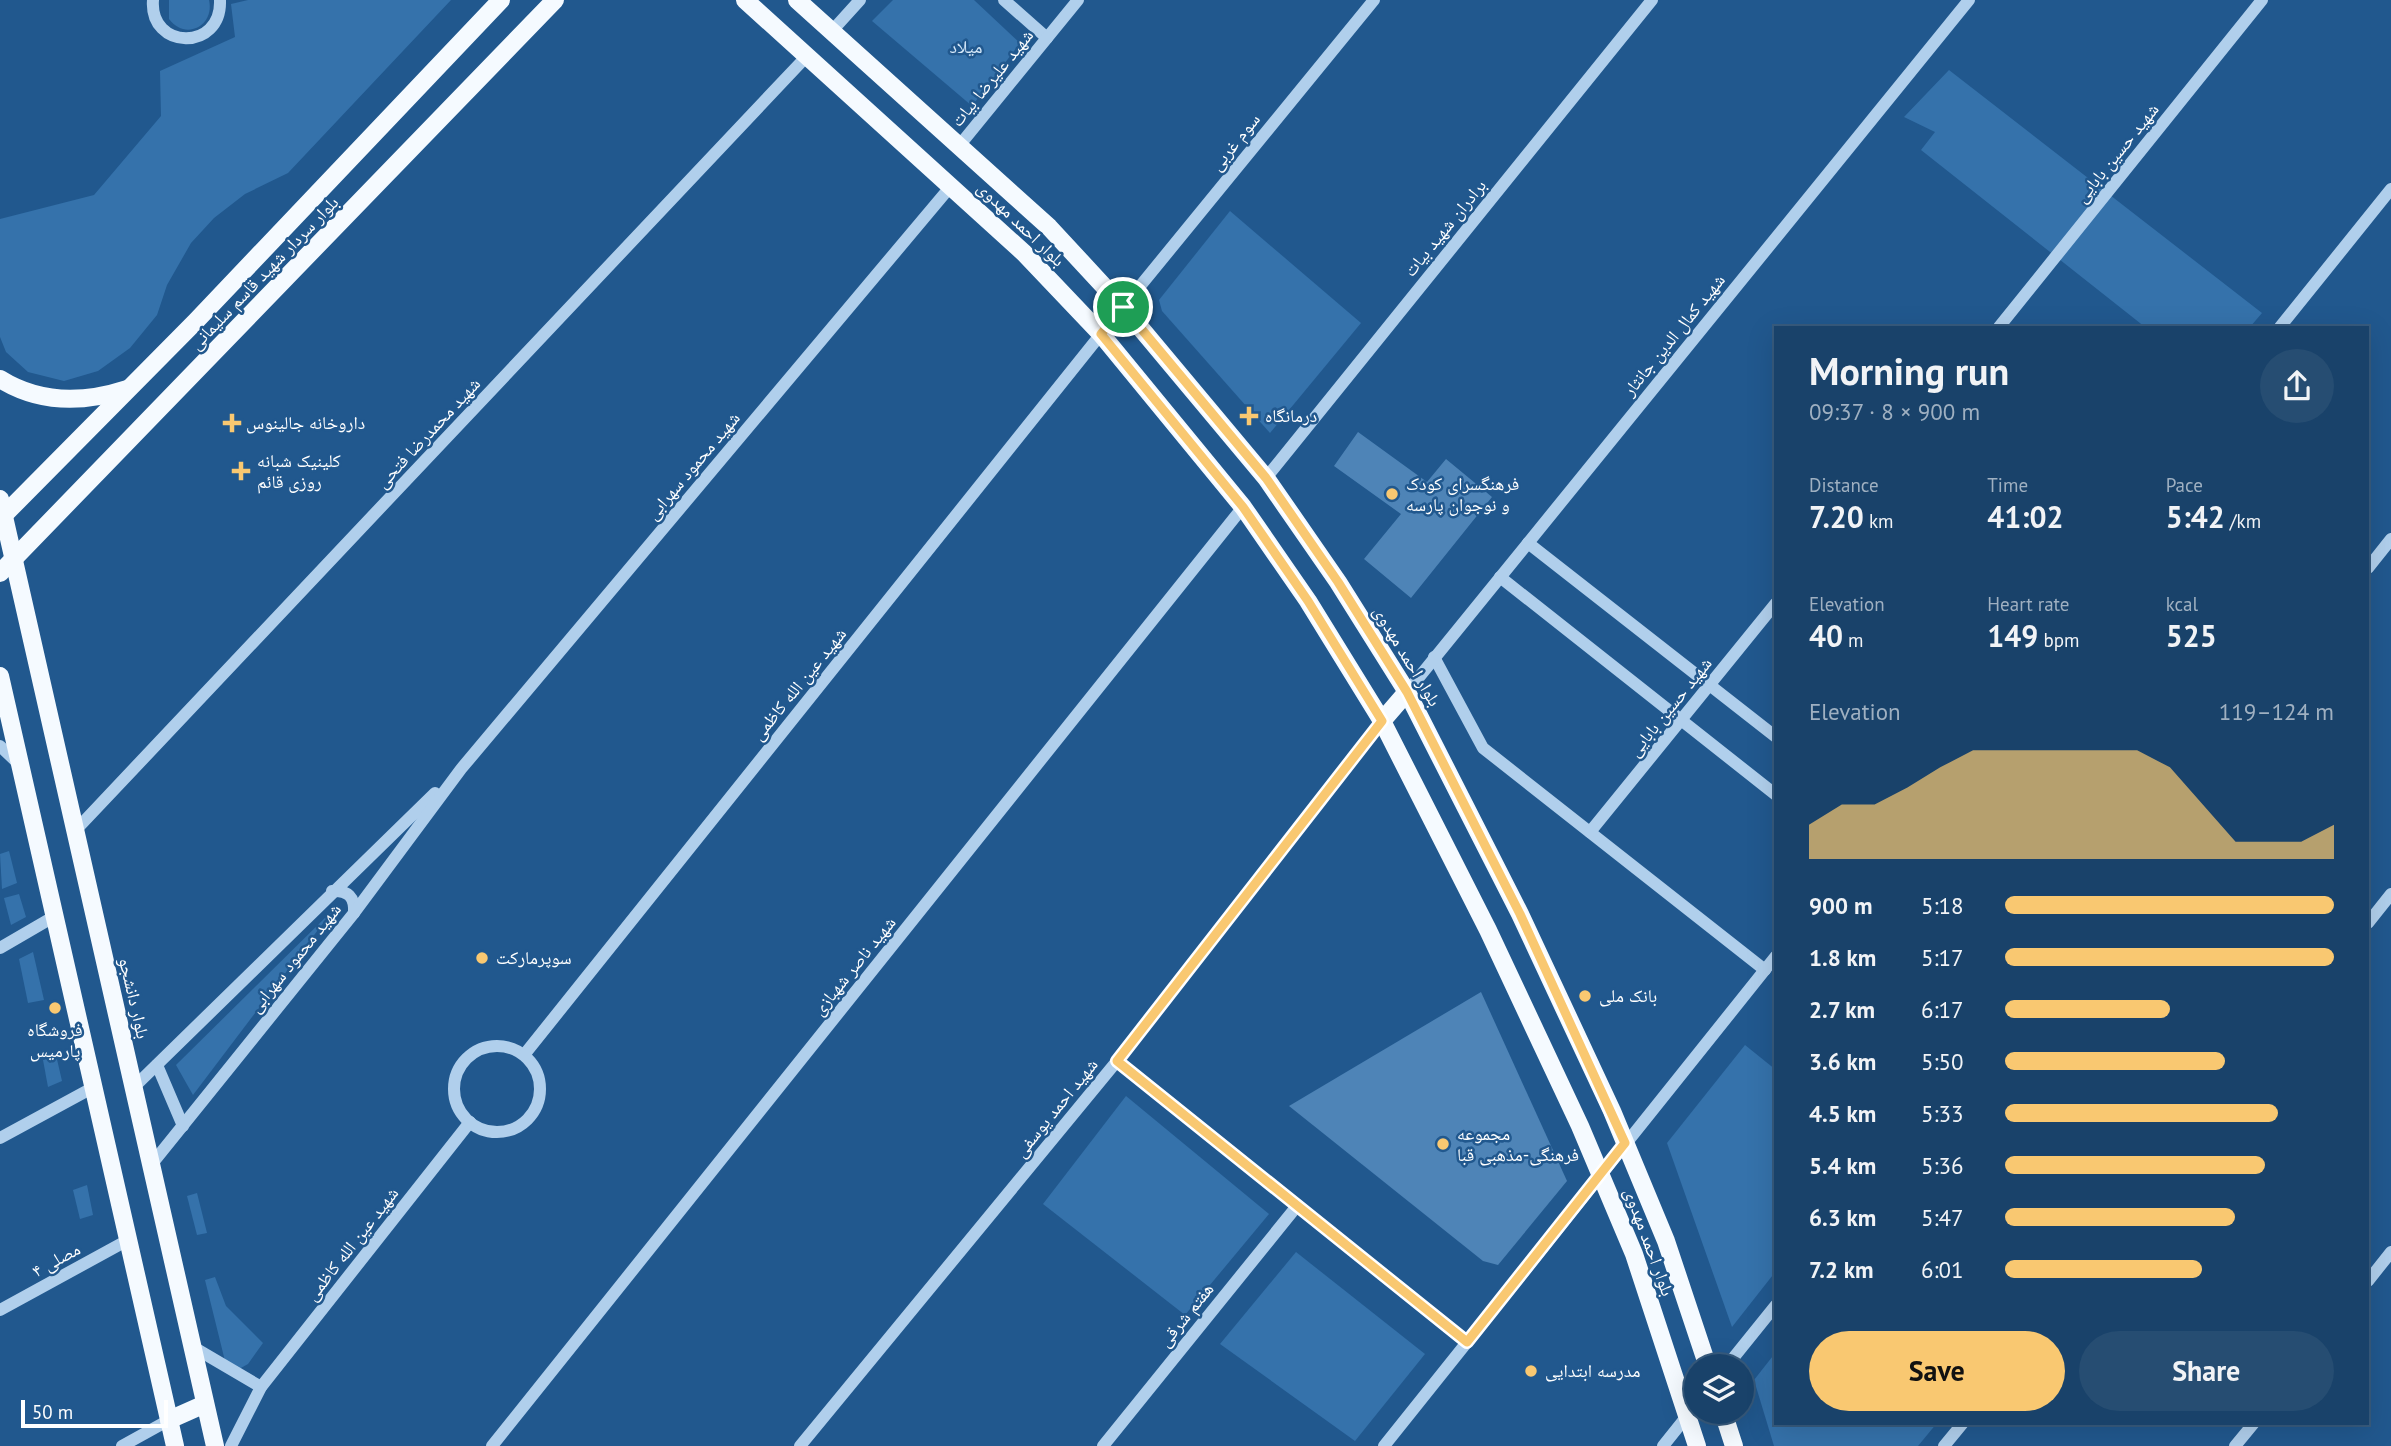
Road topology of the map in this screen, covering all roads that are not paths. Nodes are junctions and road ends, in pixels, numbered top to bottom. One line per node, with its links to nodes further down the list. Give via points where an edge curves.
1 (153, 0): 2 (street, via 158,24 187,39 208,32)
2 (220, 0)
3 (501, 0): 25 (main road, بلوار سردار شهید قاسم سلیمانی)
4 (555, 0): 31 (main road, بلوار سردار شهید قاسم سلیمانی)
5 (745, 0): 16 (main road, بلوار احمد مهدوی)
6 (797, 0): 14 (main road, بلوار احمد مهدوی)
7 (860, 0): 14 (street)
8 (1003, 0): 15 (street)
9 (1078, 0): 15 (street, شهید علیرضا بیات)
10 (1374, 0): 20 (street, سوم غربی)
11 (1651, 0): 26 (street, برادران شهید بیات)
12 (1969, 0): 30 (street, شهید کمال الدین جانثار)
13 (2262, 0): 21 (street, شهید حسین بابایی)
14 (831, 32): 17 (main road, بلوار احمد مهدوی)
15 (1047, 38): 17 (street, شهید علیرضا بیات)
16 (806, 57): 18 (main road, بلوار احمد مهدوی); 48 (street, شهید محمدرضا فتحی)
17 (959, 146): 20 (main road, بلوار احمد مهدوی, via 1049,228)
18 (951, 186): 23 (main road, بلوار احمد مهدوی, via 1024,253); 46 (street, شهید محمود سهرابی)
19 (2391, 190): 22 (street)
20 (1123, 307): 23 (main road); 26 (main road, بلوار احمد مهدوی)
21 (1999, 326)
22 (2281, 326)
23 (1101, 334): 27 (main road, بلوار احمد مهدوی); 58 (street, شهید عین الله کاظمی)
24 (0, 379): 25 (main road, via 40,396 70,400)
25 (131, 388): 28 (main road, بلوار سردار شهید قاسم سلیمانی)
26 (1266, 478): 39 (main road, بلوار احمد مهدوی)
27 (1243, 507): 41 (main road, بلوار احمد مهدوی); 92 (street, شهید ناصر شهبازی)
28 (1, 511): 31 (main road, بلوار دانشجو)
29 (2391, 539): 32 (street)
30 (1528, 543): 34 (street, شهید کمال الدین جانثار); 38 (street)
31 (14, 558): 33 (main road, بلوار سردار شهید قاسم سلیمانی); 48 (main road, بلوار دانشجو)
32 (2369, 567)
33 (0, 573)
34 (1500, 577): 36 (street, شهید کمال الدین جانثار); 42 (street)
35 (1774, 605): 38 (street, شهید حسین بابایی)
36 (1434, 657): 39 (street, شهید کمال الدین جانثار); 49 (street, via 1483,748)
37 (0, 676): 40 (main road)
38 (1710, 685): 42 (street, شهید حسین بابایی); 43 (street)
39 (1407, 692): 41 (main road); 66 (main road, بلوار احمد مهدوی, via 1520,914)
40 (5, 717): 45 (main road)
41 (1382, 721): 59 (street, شهید احمد یوسفی); 68 (main road, بلوار احمد مهدوی, via 1488,930)
42 (1682, 721): 47 (street); 49 (street, شهید حسین بابایی)
43 (1774, 735)
44 (0, 746): 45 (street)
45 (20, 765): 53 (main road)
46 (461, 769): 50 (street, شهید محمود سهرابی); 52 (street, شهید محمود سهرابی)
47 (1774, 793)
48 (74, 832): 62 (main road, بلوار دانشجو)
49 (1590, 832): 57 (street)
50 (332, 891): 52 (street, via 350,895); 60 (street, شهید محمود سهرابی)
51 (2391, 894): 54 (street)
52 (354, 913): 64 (street, شهید محمود سهرابی)
53 (55, 916): 55 (street); 61 (main road)
54 (2369, 922)
55 (0, 948)
56 (1774, 959): 57 (street)
57 (1765, 970): 66 (street)
58 (524, 1055): 63 (street, via 493,1046 464,1062 455,1094); 63 (street, via 538,1073 540,1084 531,1115 502,1132)
59 (1117, 1061): 69 (street); 93 (street, شهید احمد یوسفی)
60 (157, 1065): 62 (street, شهید محمود سهرابی); 64 (street)
61 (94, 1087): 65 (street); 70 (main road)
62 (134, 1088): 67 (main road, بلوار دانشجو)
63 (470, 1122): 79 (street, شهید عین الله کاظمی)
64 (183, 1126): 67 (street, شهید محمود سهرابی)
65 (0, 1138)
66 (1625, 1143): 68 (street); 77 (main road, بلوار احمد مهدوی, via 1667,1241)
67 (151, 1165): 76 (main road, بلوار دانشجو)
68 (1601, 1173): 75 (street); 81 (main road, بلوار احمد مهدوی, via 1634,1254)
69 (1297, 1206): 75 (street); 94 (street, هفتم شرقی)
70 (128, 1240): 74 (street, مصلی ۴); 82 (main road)
71 (2391, 1252): 72 (street)
72 (2369, 1280)
73 (1774, 1308): 78 (street)
74 (0, 1310)
75 (1467, 1342): 95 (street)
76 (193, 1347): 79 (street); 80 (main road, بلوار دانشجو)
77 (1704, 1354)
78 (1737, 1354)
79 (261, 1387): 91 (street, شهید عین الله کاظمی)
80 (205, 1404): 82 (main road); 90 (main road, بلوار دانشجو)
81 (1684, 1407)
82 (169, 1420): 88 (street); 89 (main road)
83 (1684, 1420): 96 (street)
84 (1690, 1424): 97 (main road, بلوار احمد مهدوی)
85 (1727, 1424): 98 (main road)
86 (1961, 1425): 99 (street)
87 (2252, 1425): 100 (street)
88 (122, 1446)
89 (175, 1446)
90 (215, 1446)
91 (231, 1446)
92 (492, 1446)
93 (800, 1446)
94 (1103, 1446)
95 (1384, 1446)
96 (1663, 1446)
97 (1697, 1446)
98 (1734, 1446)
99 (1944, 1446)
100 (2235, 1446)

